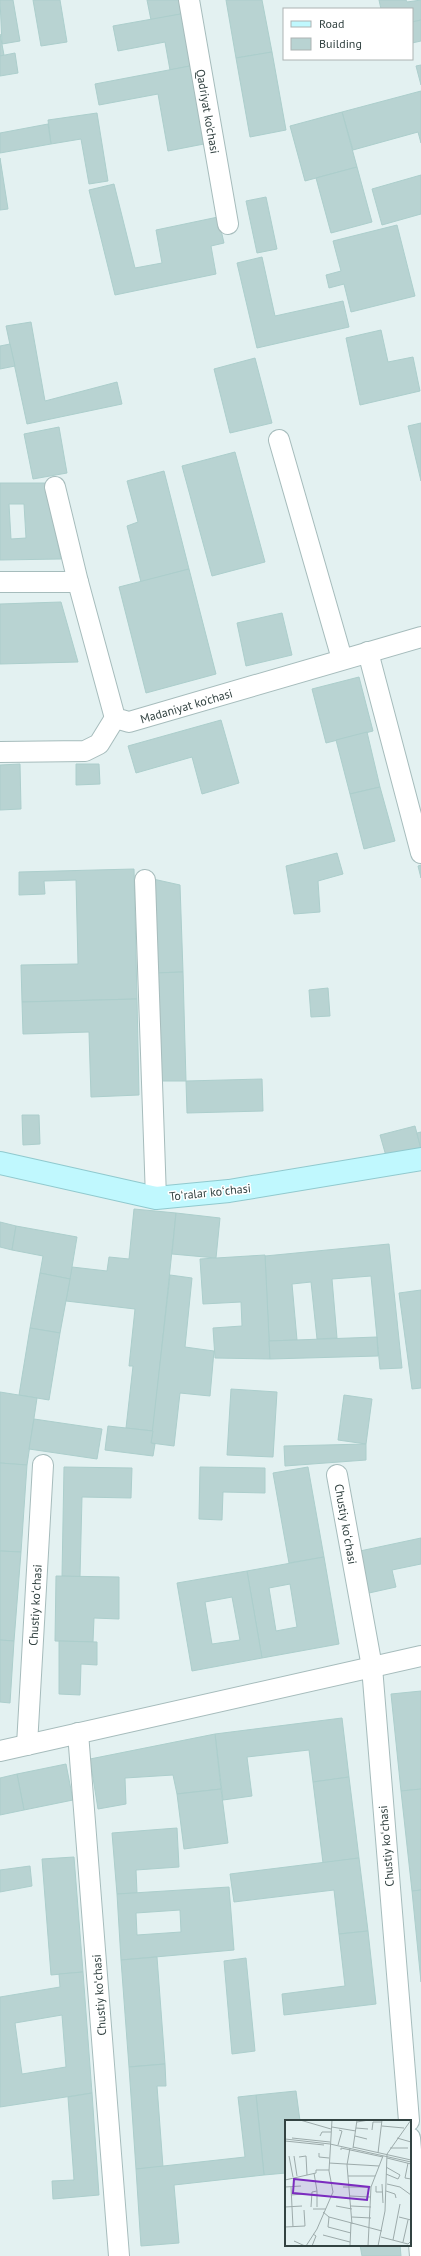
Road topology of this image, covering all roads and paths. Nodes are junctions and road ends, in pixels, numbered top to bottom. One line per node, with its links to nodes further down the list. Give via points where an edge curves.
1 (189, 0): 2 (street, Qadriyat ko'chasi)
2 (228, 224)
3 (279, 440): 9 (street)
4 (55, 487): 6 (street)
5 (0, 582): 6 (street)
6 (78, 582): 10 (street)
7 (421, 637): 8 (street, Madaniyat ko'chasi)
8 (368, 652): 9 (street, Madaniyat ko'chasi); 12 (street)
9 (342, 660): 10 (street, Madaniyat ko'chasi, via 129,722)
10 (115, 718): 11 (street, via 99,744 85,751)
11 (0, 752)
12 (421, 853)
13 (145, 880): 16 (street)
14 (421, 1159): 16 (street, Toʻralar koʻchasi, via 229,1191)
15 (0, 1163): 16 (street, Toʻralar koʻchasi)
16 (156, 1198)
17 (43, 1465): 22 (street, Chustiy koʻchasi)
18 (337, 1475): 20 (street, Chustiy koʻchasi)
19 (421, 1656): 20 (street)
20 (372, 1667): 21 (street); 24 (street, Chustiy koʻchasi)
21 (78, 1734): 22 (street); 26 (street, Chustiy koʻchasi)
22 (27, 1745): 23 (street)
23 (0, 1751)
24 (409, 2120)
25 (411, 2150): 27 (street)
26 (119, 2256)
27 (420, 2256)

